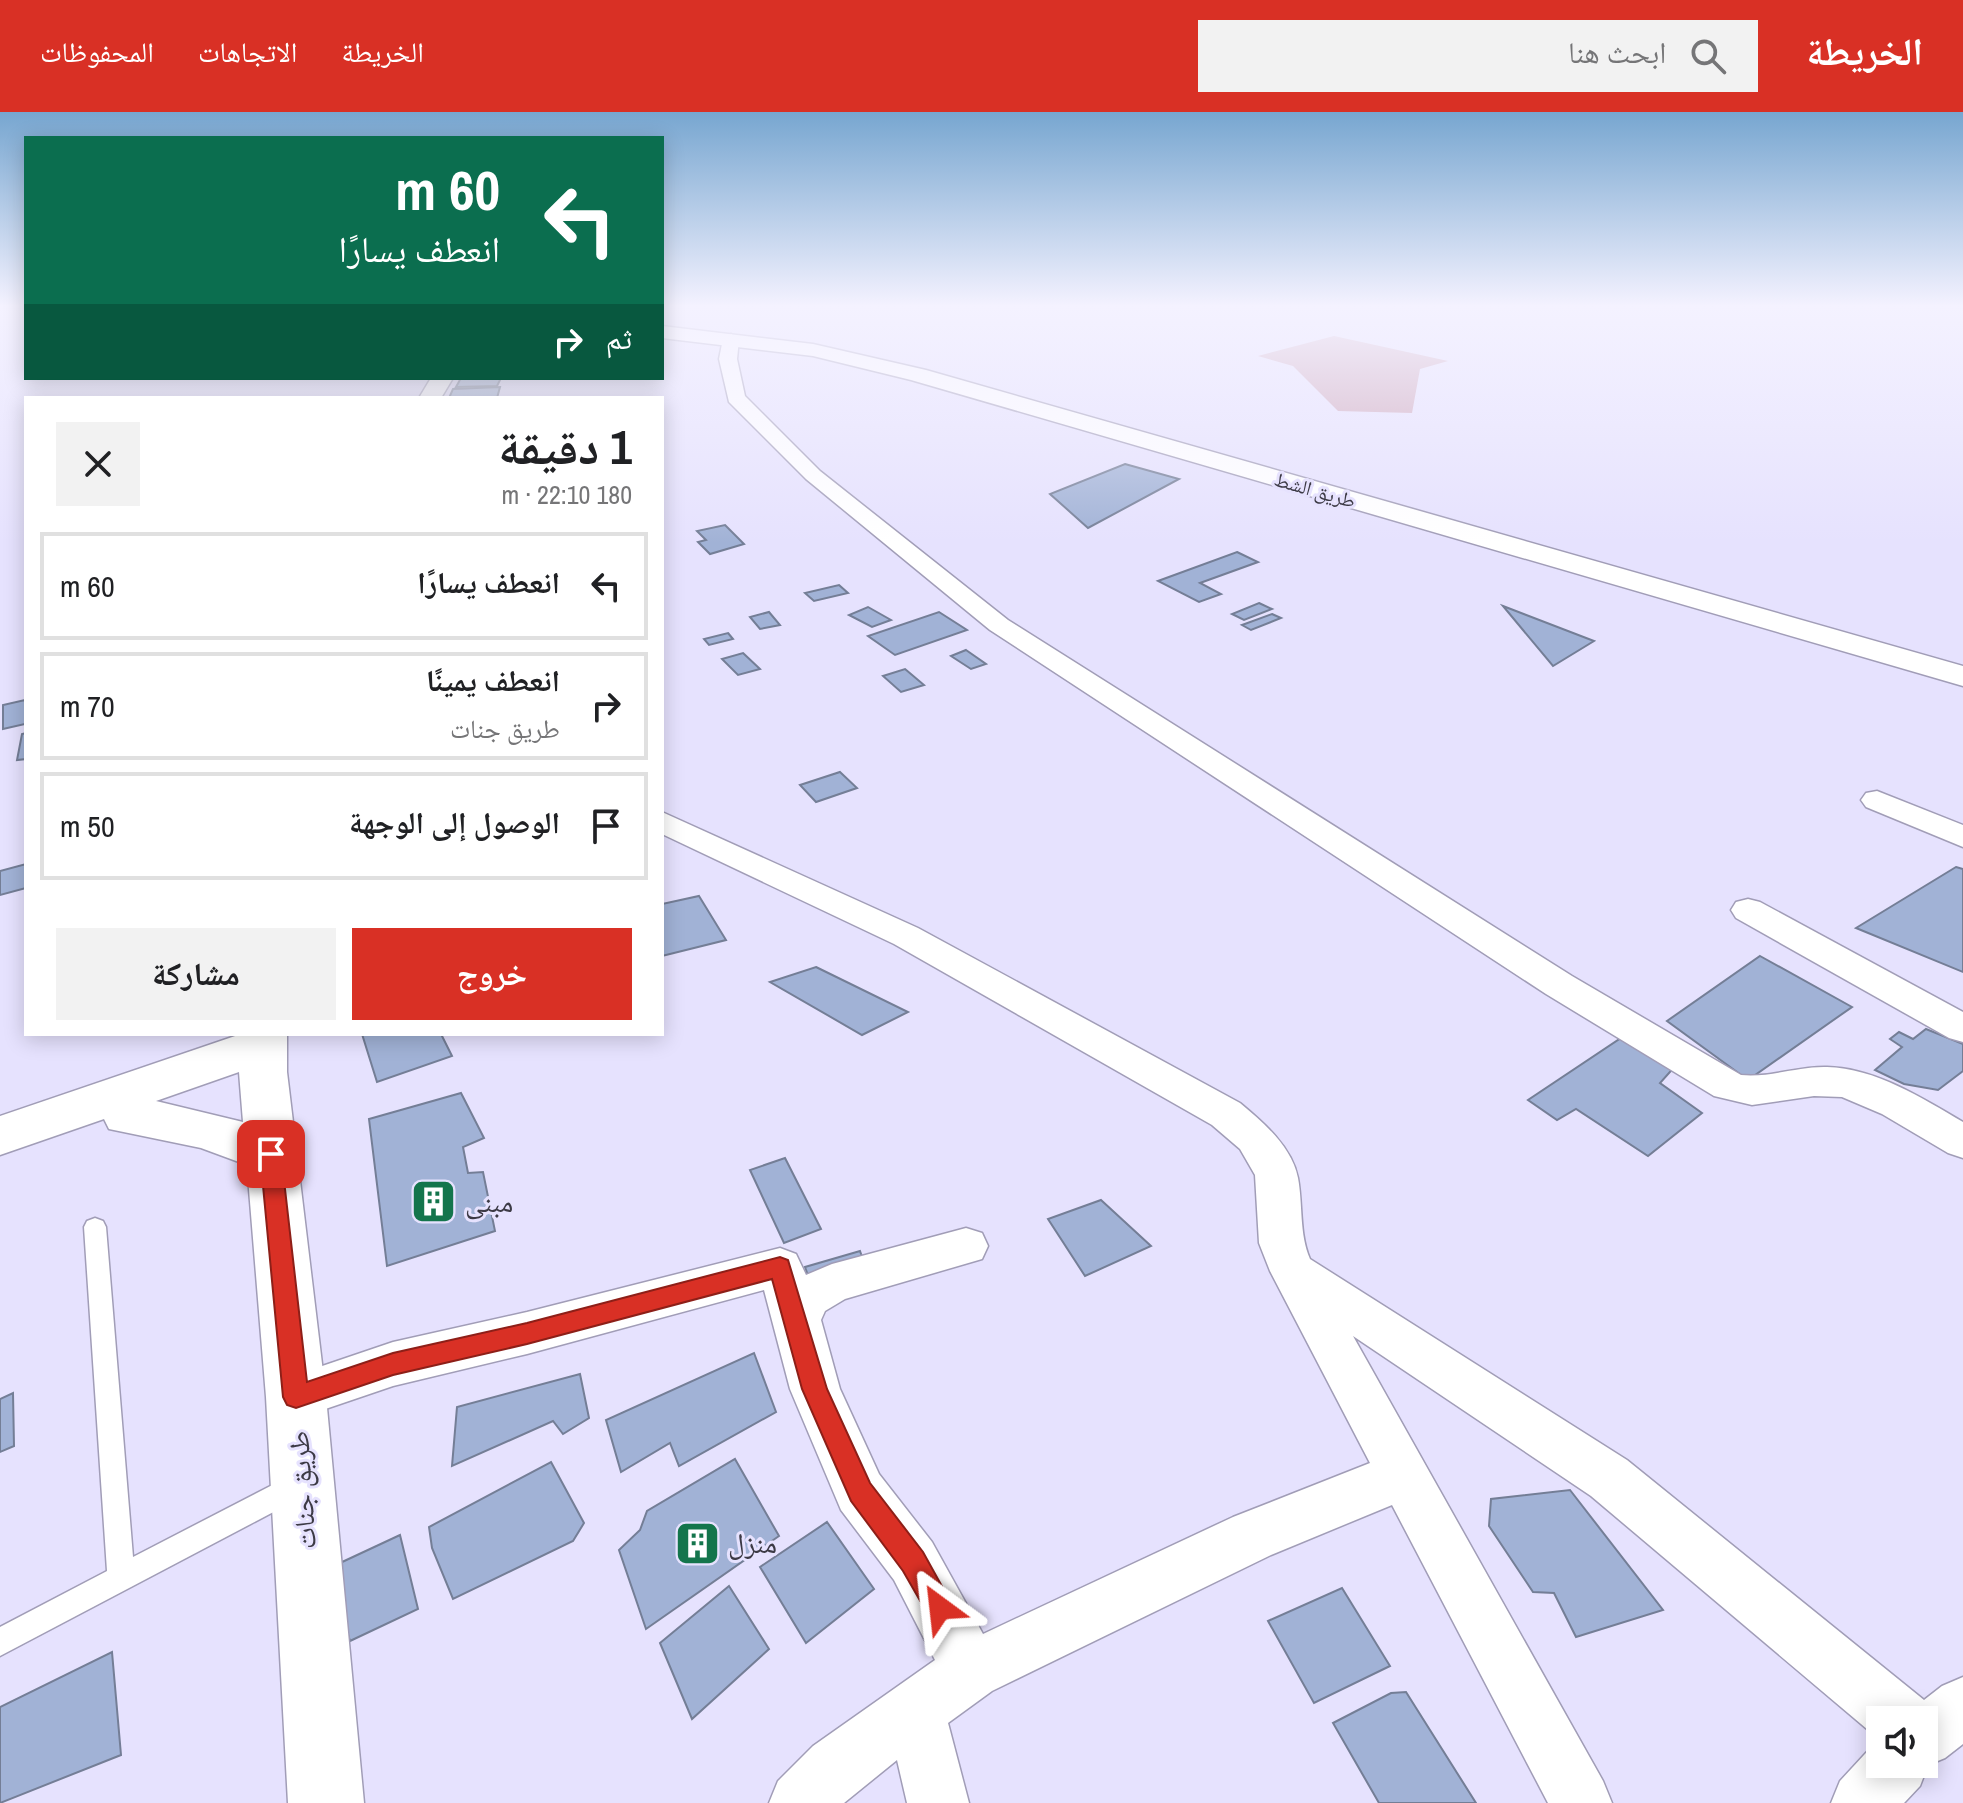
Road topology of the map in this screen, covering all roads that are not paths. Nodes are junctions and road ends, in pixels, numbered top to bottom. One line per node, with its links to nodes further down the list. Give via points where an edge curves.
1 (733, 385): 12 (street, via 736,398 813,475 999,625 1546,976 1728,1086 1754,1093 1799,1083 1854,1086)
2 (952, 385): 3 (main road, طريق الشط)
3 (1963, 676)
4 (1877, 800): 6 (street)
5 (664, 823): 17 (street, via 906,936 1226,1114 1255,1138 1276,1174 1281,1243)
6 (1963, 837)
7 (1748, 910): 8 (street)
8 (1963, 1029)
9 (250, 1046): 10 (main road); 10 (main road, via 165,1069); 13 (main road, طريق جنات)
10 (125, 1105): 11 (main road); 13 (main road, via 239,1139); 14 (main road)
11 (0, 1136)
12 (1963, 1142)
13 (271, 1154): 19 (main road, طريق جنات)
14 (0, 1161)
15 (95, 1227): 22 (lane)
16 (966, 1246): 18 (street, via 832,1283 809,1297)
17 (1293, 1271): 20 (street); 25 (street, via 1609,1478)
18 (797, 1319): 19 (street, via 780,1267 393,1364); 24 (street, via 815,1389 860,1492 913,1561)
19 (296, 1397): 21 (main road, طريق جنات)
20 (1404, 1475): 24 (street, via 1252,1536); 33 (street)
21 (300, 1484): 22 (lane); 30 (main road, طريق جنات)
22 (121, 1578): 23 (lane)
23 (0, 1642)
24 (971, 1670): 27 (street)
25 (1885, 1706)
26 (1963, 1707): 28 (street)
27 (915, 1711): 31 (street, via 835,1768); 32 (street)
28 (1938, 1726)
29 (1885, 1778): 34 (street)
30 (326, 1803)
31 (800, 1803)
32 (938, 1803)
33 (1581, 1803)
34 (1862, 1803)

